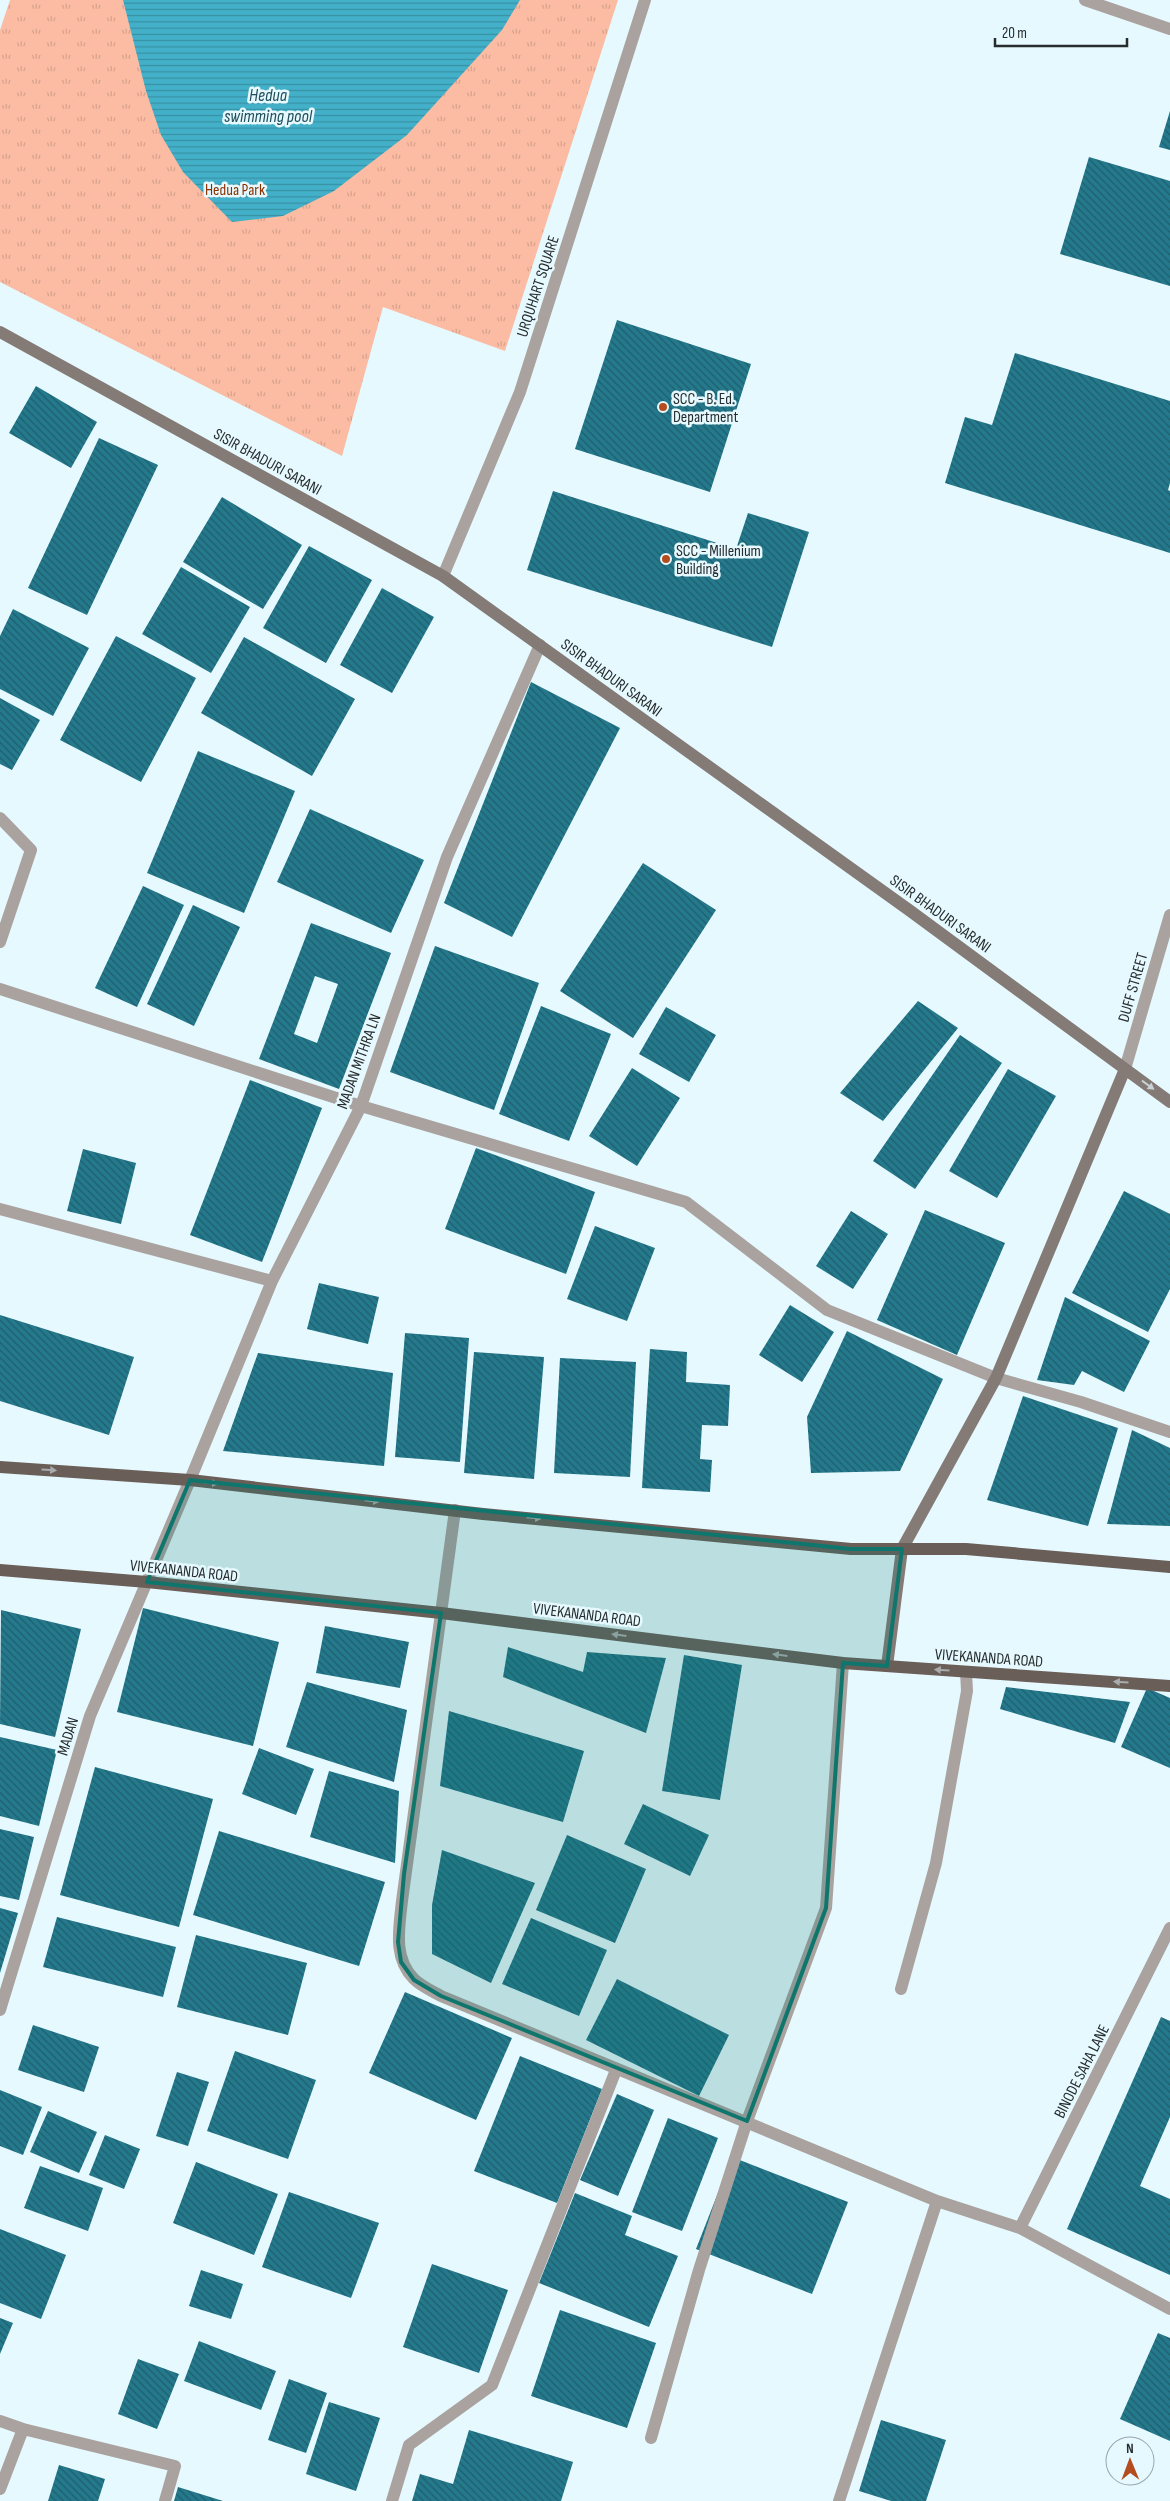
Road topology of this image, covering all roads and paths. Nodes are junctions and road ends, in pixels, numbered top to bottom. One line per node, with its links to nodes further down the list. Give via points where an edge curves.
1 (645, 0): 5 (street, URQUHART SQUARE, via 520,392)
2 (1084, 0): 3 (street)
3 (1170, 29)
4 (0, 332): 5 (street, SISIR BHADURI SARANI)
5 (443, 576): 6 (street, SISIR BHADURI SARANI)
6 (540, 645): 11 (street, SISIR BHADURI SARANI); 13 (street, MADAN MITHRA LN, via 447,857)
7 (0, 818): 9 (street, via 31,850)
8 (1170, 915): 11 (street, DUFF STREET)
9 (0, 942)
10 (0, 989): 13 (street)
11 (1125, 1069): 12 (street, SISIR BHADURI SARANI, one-way to 12); 16 (street)
12 (1170, 1102)
13 (361, 1106): 15 (street, MADAN MITHRA LN); 16 (street, via 686,1202 827,1310)
14 (0, 1209): 15 (street)
15 (272, 1281): 19 (street, MADAN MITHRA LN)
16 (996, 1378): 17 (street); 21 (street)
17 (1170, 1432)
18 (0, 1467): 19 (main road, one-way to 19)
19 (190, 1480): 20 (main road, one-way to 20); 24 (street, MADAN)
20 (455, 1510): 21 (main road, one-way to 21, via 851,1549); 25 (street)
21 (902, 1549): 22 (main road, via 966,1549); 27 (street)
22 (1170, 1567)
23 (0, 1570): 24 (main road, VIVEKANANDA ROAD)
24 (147, 1582): 25 (main road, VIVEKANANDA ROAD); 32 (street, MADAN, via 90,1716)
25 (441, 1612): 26 (main road, VIVEKANANDA ROAD, one-way to 25); 33 (street, via 404,1874 398,1942 401,1962 414,1980 441,1996)
26 (843, 1663): 27 (main road, VIVEKANANDA ROAD); 34 (street, via 826,1908)
27 (887, 1666): 28 (main road, VIVEKANANDA ROAD, one-way to 27)
28 (966, 1672): 29 (main road, VIVEKANANDA ROAD, one-way to 28); 31 (street, via 966,1691 936,1863)
29 (1170, 1686)
30 (1170, 1928): 36 (street, BINODE SAHA LANE)
31 (901, 1989)
32 (0, 2010)
33 (616, 2070): 34 (street); 43 (street, via 492,2385 409,2445)
34 (746, 2121): 35 (street); 40 (street)
35 (937, 2201): 36 (street); 44 (street)
36 (1020, 2228): 37 (street)
37 (1170, 2309)
38 (0, 2421): 39 (street)
39 (22, 2429): 41 (street); 42 (street, via 175,2466)
40 (651, 2438)
41 (0, 2489)
42 (164, 2501)
43 (392, 2501)
44 (840, 2501)

